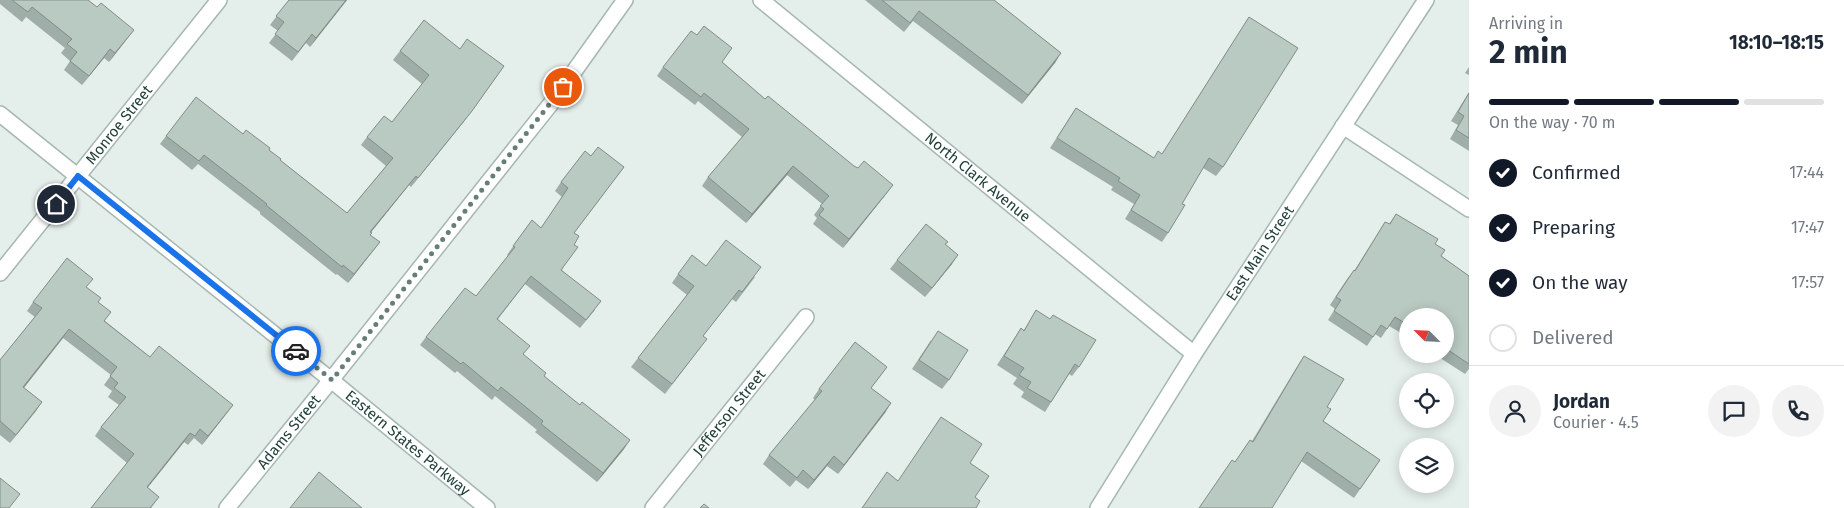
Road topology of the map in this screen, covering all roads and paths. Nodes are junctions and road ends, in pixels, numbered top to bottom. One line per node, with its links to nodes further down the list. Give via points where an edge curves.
1 (218, 0): 7 (street, Monroe Street)
2 (625, 0): 12 (street, Adams Street, via 553,102)
3 (761, 0): 11 (street, North Clark Avenue)
4 (1426, 0): 6 (street, East Main Street)
5 (0, 114): 7 (street, Eastern States Parkway)
6 (1343, 126): 8 (street); 11 (street, East Main Street)
7 (78, 176): 9 (street, Monroe Street); 12 (street, Eastern States Parkway)
8 (1469, 209)
9 (0, 273)
10 (806, 317): 15 (street, Jefferson Street)
11 (1194, 354): 16 (street, East Main Street)
12 (332, 380): 13 (street, Adams Street); 14 (street, Eastern States Parkway)
13 (227, 508)
14 (487, 508)
15 (652, 508)
16 (1098, 508)

